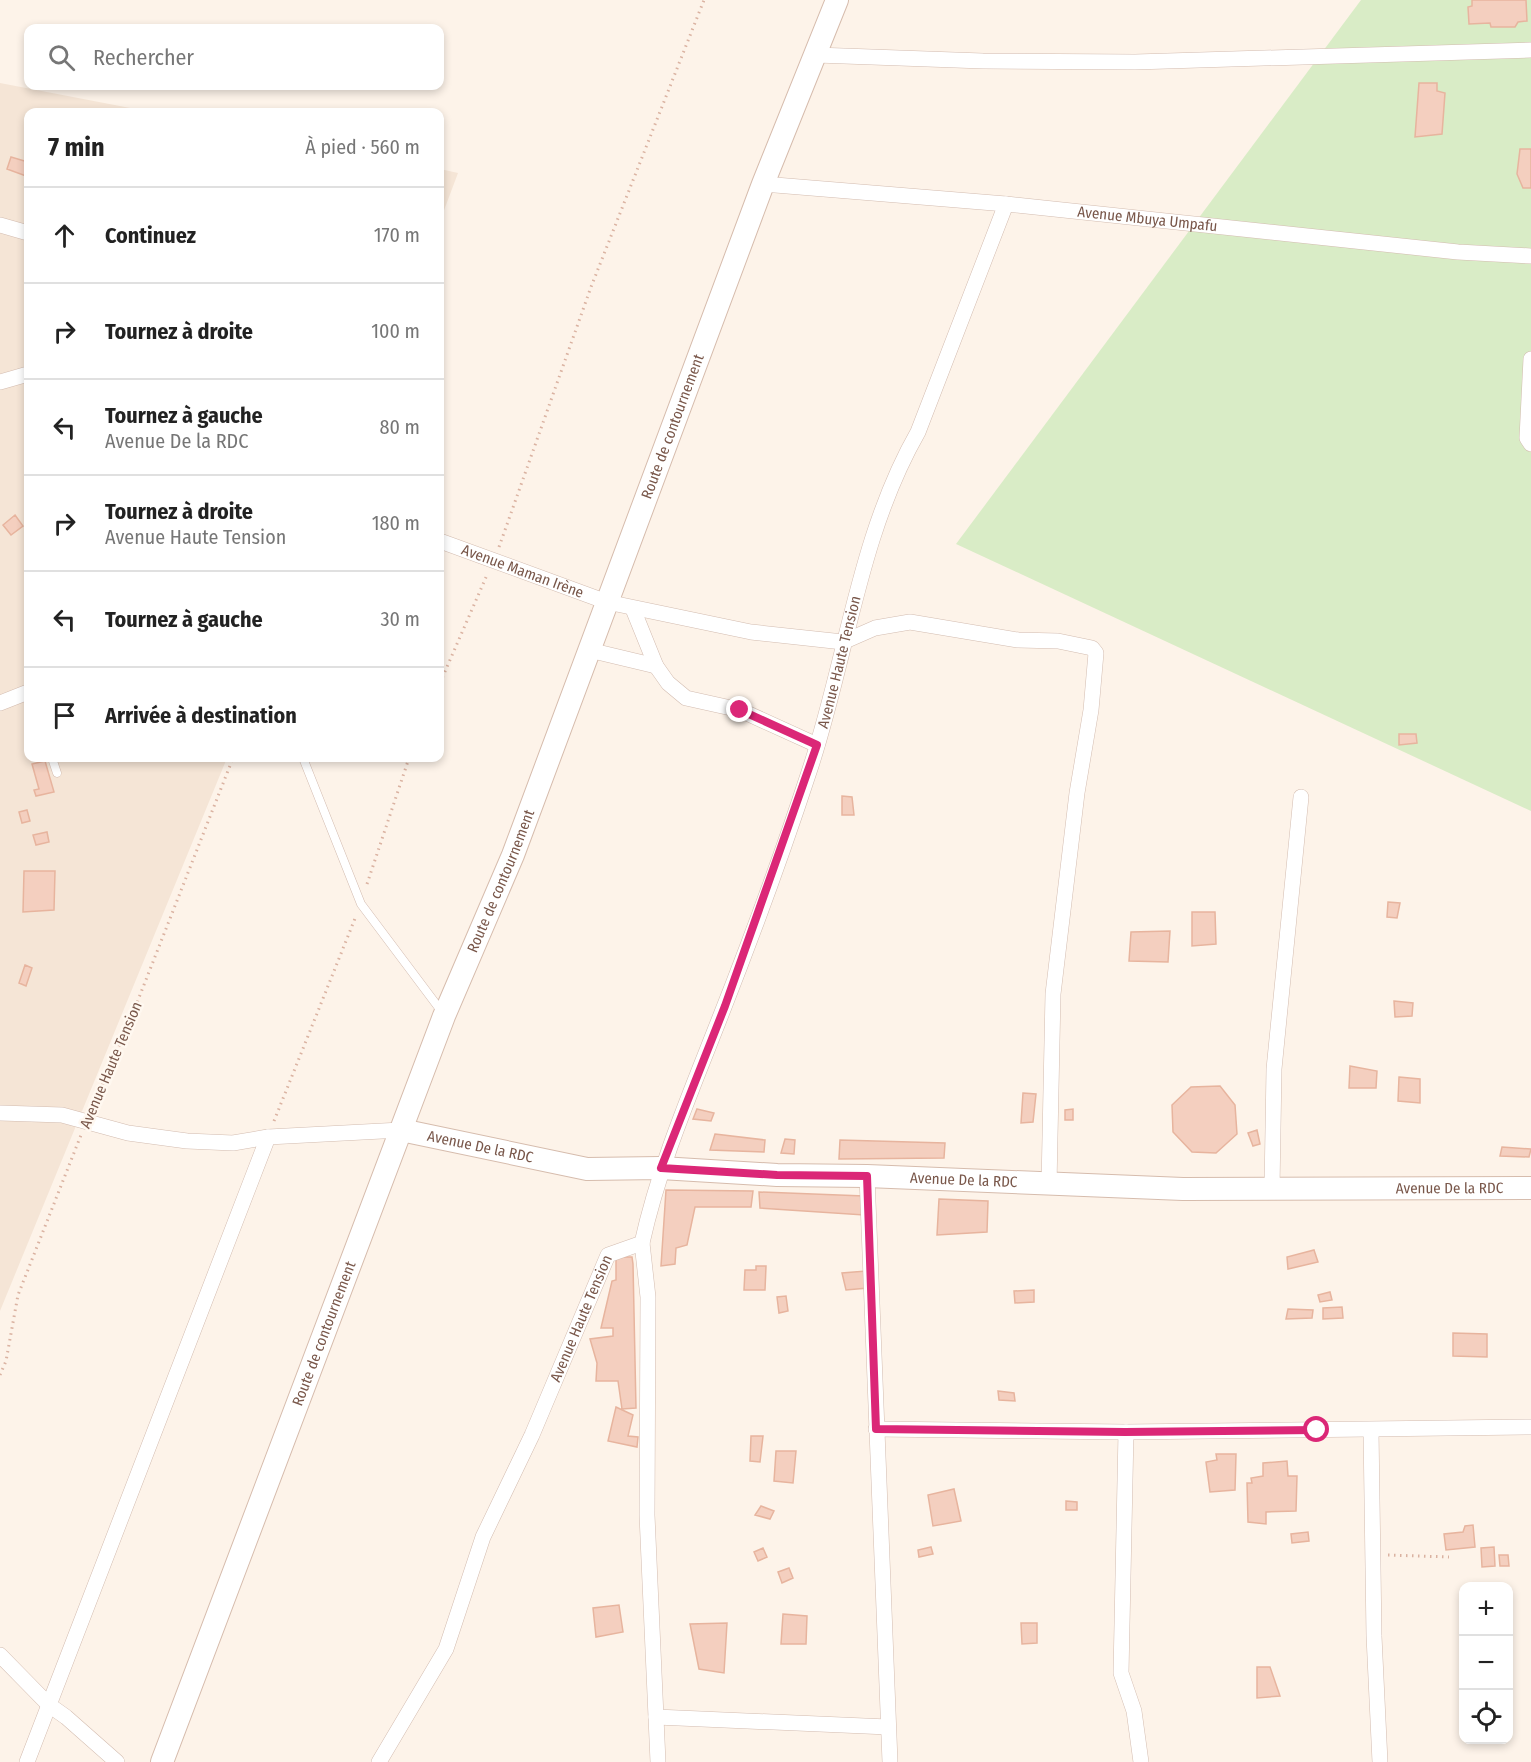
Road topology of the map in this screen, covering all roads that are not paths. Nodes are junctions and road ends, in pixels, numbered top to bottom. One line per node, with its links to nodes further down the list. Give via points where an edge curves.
1 (837, 0): 3 (street, Route de contournement)
2 (1531, 50): 3 (street, via 1135,62)
3 (816, 55): 4 (street, Route de contournement)
4 (763, 184): 5 (street, Avenue Mbuya Umpafu); 14 (street, Route de contournement)
5 (1006, 204): 8 (street, Avenue Mbuya Umpafu, via 1458,252); 16 (street, Avenue Haute Tension, via 918,432 898,466 880,510)
6 (0, 225): 7 (street)
7 (24, 232)
8 (1531, 256)
9 (1531, 359): 12 (street, via 1527,438)
10 (24, 375): 11 (street)
11 (0, 382)
12 (1531, 444)
13 (444, 542): 14 (street, Avenue Maman Irène)
14 (607, 602): 15 (street, Avenue Maman Irène); 17 (street, Route de contournement)
15 (633, 609): 16 (street, Avenue Maman Irène, via 751,632); 18 (street)
16 (843, 642): 21 (street, Avenue Haute Tension, via 832,698); 32 (street, via 875,628 910,622 1018,640 1072,643 1092,648 1096,653 1053,994)
17 (589, 650): 18 (street); 26 (street, Route de contournement, via 513,855)
18 (656, 666): 21 (street, via 686,698 740,710)
19 (24, 694): 20 (street)
20 (0, 703)
21 (817, 745): 30 (street, Avenue Haute Tension, via 725,1006)
22 (53, 762): 24 (lane)
23 (305, 762): 26 (lane, via 360,904)
24 (57, 773)
25 (1301, 797): 33 (street, via 1274,1069)
26 (444, 1016): 28 (street, Route de contournement)
27 (0, 1113): 29 (street, via 39,1113 87,1120 128,1132 187,1141 233,1143)
28 (401, 1130): 29 (street); 30 (street, Avenue De la RDC, via 587,1169); 46 (street, Route de contournement)
29 (268, 1137): 41 (street)
30 (661, 1168): 31 (street, Avenue De la RDC); 35 (street, Avenue Haute Tension)
31 (867, 1176): 32 (street, Avenue De la RDC); 37 (street)
32 (1049, 1185): 33 (street, Avenue De la RDC)
33 (1272, 1188): 34 (street, Avenue De la RDC)
34 (1531, 1188)
35 (642, 1243): 42 (street, via 648,1297 648,1526); 47 (street, Avenue Haute Tension, via 608,1255 532,1435 483,1537 446,1649)
36 (1531, 1427): 38 (street)
37 (876, 1429): 39 (street); 43 (street)
38 (1371, 1430): 39 (street); 51 (street)
39 (1125, 1432): 50 (street, via 1121,1673 1134,1711)
40 (0, 1655): 41 (street)
41 (49, 1706): 44 (street); 45 (street)
42 (656, 1717): 43 (street); 48 (street)
43 (888, 1727): 49 (street)
44 (27, 1762)
45 (117, 1762)
46 (162, 1762)
47 (379, 1762)
48 (658, 1762)
49 (890, 1762)
50 (1141, 1762)
51 (1380, 1762)

